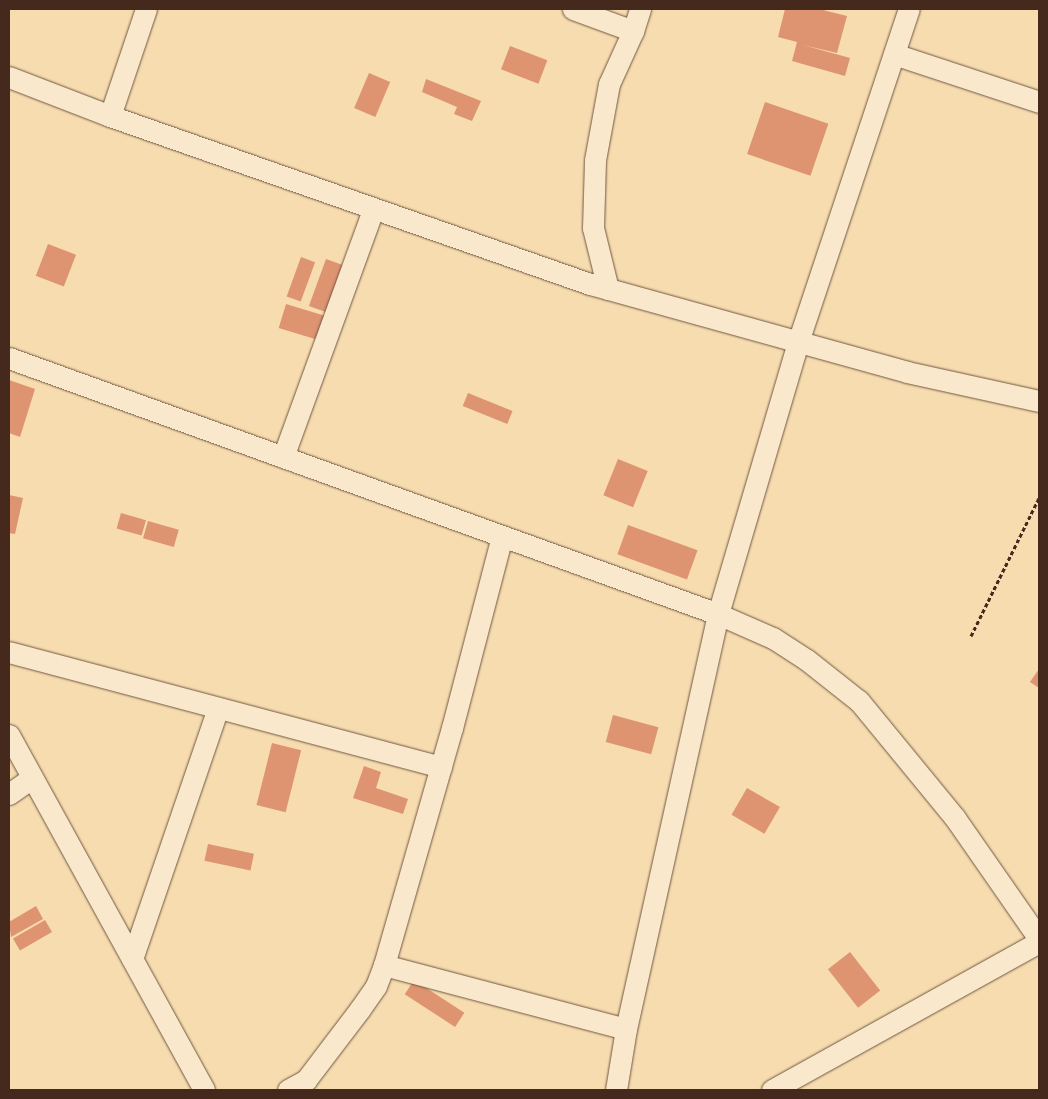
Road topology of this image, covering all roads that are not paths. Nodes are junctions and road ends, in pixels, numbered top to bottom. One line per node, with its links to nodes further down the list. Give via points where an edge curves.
1 (146, 9): 9 (street)
2 (573, 9): 5 (street)
3 (640, 9): 5 (street)
4 (909, 9): 6 (street)
5 (633, 31): 11 (street, via 609,84 594,160 593,228)
6 (894, 54): 8 (street); 12 (street)
7 (9, 77): 9 (street)
8 (1039, 102)
9 (110, 116): 10 (street)
10 (373, 210): 11 (street); 15 (street)
11 (608, 289): 12 (street)
12 (798, 342): 14 (street, via 907,372); 17 (street)
13 (9, 358): 15 (street)
14 (1039, 401)
15 (283, 457): 16 (street)
16 (502, 536): 17 (street); 21 (street)
17 (718, 614): 24 (street, via 773,638 859,701 955,818); 27 (street)
18 (9, 652): 19 (street)
19 (218, 708): 21 (street); 25 (street)
20 (9, 735): 22 (street)
21 (441, 767): 26 (street)
22 (32, 778): 23 (street); 25 (street)
23 (9, 794)
24 (1039, 941): 31 (street)
25 (132, 959): 28 (street)
26 (384, 965): 27 (street); 29 (street, via 376,986 317,1066 306,1080)
27 (626, 1029): 30 (street)
28 (204, 1090)
29 (288, 1090)
30 (616, 1090)
31 (772, 1090)

